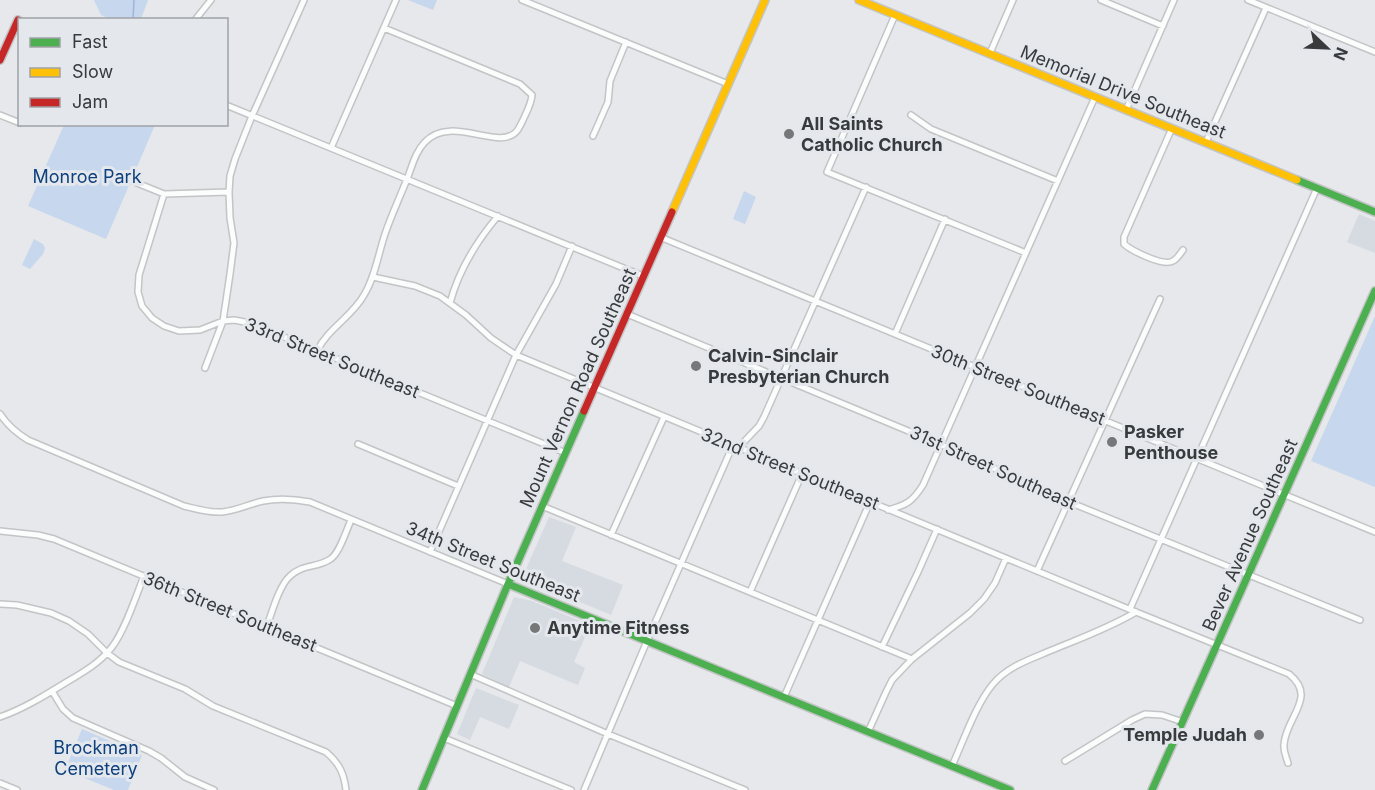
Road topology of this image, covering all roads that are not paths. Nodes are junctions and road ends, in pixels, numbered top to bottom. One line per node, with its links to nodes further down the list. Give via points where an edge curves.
1 (212, 0): 13 (street)
2 (304, 0): 27 (street)
3 (396, 0): 16 (street)
4 (522, 0): 17 (street)
5 (765, 0): 21 (street, Mount Vernon Road Southeast)
6 (859, 0): 12 (street, Memorial Drive Southeast)
7 (1013, 0): 19 (street)
8 (1101, 0): 15 (street)
9 (1174, 0): 15 (street)
10 (1248, 0): 11 (street)
11 (1266, 8): 18 (street); 31 (street)
12 (895, 15): 19 (street, Memorial Drive Southeast); 36 (street, via 827,172)
13 (197, 18)
14 (18, 22): 20 (street)
15 (1163, 26): 24 (street)
16 (384, 28): 32 (street); 33 (street, via 520,84 531,95 518,132 499,137 455,131 439,133 419,149)
17 (626, 42): 21 (street); 30 (street)
18 (1375, 52)
19 (990, 53): 22 (street, Memorial Drive Southeast)
20 (0, 60)
21 (728, 84): 43 (street, Mount Vernon Road Southeast)
22 (1095, 97): 24 (street, Memorial Drive Southeast); 35 (street)
23 (228, 106): 27 (street)
24 (1126, 110): 29 (street, Memorial Drive Southeast)
25 (0, 115): 28 (street)
26 (911, 115): 35 (street, via 931,129)
27 (252, 116): 32 (street); 38 (street, via 235,159)
28 (18, 122)
29 (1172, 128): 31 (street, Memorial Drive Southeast); 45 (street, via 1124,244 1165,264 1173,262)
30 (593, 136)
31 (1206, 142): 37 (street, Memorial Drive Southeast)
32 (331, 148): 33 (street)
33 (407, 179): 41 (street); 48 (street, via 385,233)
34 (132, 181): 39 (street)
35 (1058, 181): 46 (street)
36 (866, 187): 42 (street); 51 (street)
37 (1317, 188): 40 (street, Memorial Drive Southeast); 70 (street)
38 (229, 192): 39 (street); 54 (street, via 234,243)
39 (164, 194): 54 (street, 33rd Street Southeast, via 140,275 138,292 142,306 164,326 180,331 200,330)
40 (1375, 212)
41 (498, 216): 44 (street); 52 (street, via 473,248)
42 (945, 219): 46 (street); 55 (street)
43 (660, 237): 47 (street, Mount Vernon Road Southeast); 51 (street, 30th Street Southeast)
44 (572, 246): 47 (street); 57 (street, via 556,284)
45 (1183, 250)
46 (1026, 253): 58 (street)
47 (644, 276): 53 (street, Mount Vernon Road Southeast)
48 (373, 277): 52 (street, 32nd Street Southeast, via 415,286); 56 (street, via 354,310 322,340)
49 (1375, 291): 73 (street, Bever Avenue Southeast)
50 (1160, 298): 65 (street)
51 (816, 302): 55 (street, 30th Street Southeast); 60 (street)
52 (450, 303): 57 (street, 32nd Street Southeast)
53 (627, 315): 60 (street, 31st Street Southeast); 61 (street, Mount Vernon Road Southeast)
54 (223, 321): 56 (street, 33rd Street Southeast, via 250,323); 59 (street)
55 (895, 334): 58 (street, 30th Street Southeast)
56 (317, 351): 64 (street, 33rd Street Southeast)
57 (516, 355): 61 (street, 32nd Street Southeast); 64 (street)
58 (975, 367): 65 (street, 30th Street Southeast); 67 (street)
59 (205, 368)
60 (782, 379): 67 (street, 31st Street Southeast); 68 (street, via 759,426)
61 (594, 388): 63 (street, 32nd Street Southeast); 69 (street, Mount Vernon Road Southeast)
62 (0, 414): 78 (street, 34th Street Southeast, via 17,434 28,440 184,506 222,512 261,501 294,499)
63 (664, 417): 68 (street, 32nd Street Southeast); 82 (street)
64 (488, 421): 69 (street, 33rd Street Southeast); 72 (street)
65 (1106, 421): 70 (street, 30th Street Southeast); 75 (street)
66 (358, 444): 72 (street)
67 (942, 445): 75 (street, 31st Street Southeast); 77 (street, via 915,498)
68 (735, 447): 71 (street, 32nd Street Southeast); 86 (street)
69 (566, 453): 76 (street, Mount Vernon Road Southeast)
70 (1197, 459): 73 (street, 30th Street Southeast); 83 (street)
71 (802, 474): 74 (street, 32nd Street Southeast); 91 (street)
72 (458, 486): 84 (street)
73 (1285, 495): 81 (street, 30th Street Southeast); 88 (street, Bever Avenue Southeast)
74 (870, 502): 77 (street, 32nd Street Southeast); 96 (street)
75 (1069, 502): 83 (street, 31st Street Southeast); 87 (street)
76 (542, 507): 82 (street); 90 (street, Mount Vernon Road Southeast)
77 (888, 510): 79 (street, 32nd Street Southeast)
78 (351, 520): 84 (street, 34th Street Southeast); 97 (street, via 330,560 306,566 288,577)
79 (936, 529): 85 (street, 32nd Street Southeast); 100 (street)
80 (0, 531): 89 (street, 36th Street Southeast, via 54,539)
81 (1375, 532)
82 (611, 535): 86 (street)
83 (1160, 540): 88 (street, 31st Street Southeast); 93 (street)
84 (430, 552): 90 (street, 34th Street Southeast)
85 (1006, 558): 87 (street, 32nd Street Southeast); 102 (street, via 984,599)
86 (681, 564): 91 (street); 98 (street)
87 (1037, 571): 93 (street, 32nd Street Southeast)
88 (1249, 575): 95 (street, 31st Street Southeast); 99 (street, Bever Avenue Southeast)
89 (144, 576): 97 (street, 36th Street Southeast); 101 (street, via 117,640)
90 (508, 584): 98 (street, 34th Street Southeast); 103 (street, Mount Vernon Road Southeast)
91 (750, 592): 96 (street)
92 (0, 604): 101 (street, via 51,613 69,621)
93 (1130, 609): 94 (street, 32nd Street Southeast)
94 (1136, 612): 99 (street, 32nd Street Southeast); 114 (street, via 1004,673 982,699)
95 (1360, 620)
96 (818, 621): 100 (street); 105 (street)
97 (267, 626): 106 (street, 36th Street Southeast)
98 (647, 641): 105 (street, 34th Street Southeast); 110 (street)
99 (1218, 645): 108 (street, Bever Avenue Southeast); 113 (street, 32nd Street Southeast, via 1298,681 1302,699 1284,741)
100 (882, 646): 102 (street)
101 (107, 653): 104 (street); 118 (street, via 213,706 326,752 340,767)
102 (912, 659): 109 (street, via 892,680)
103 (470, 674): 106 (street, Mount Vernon Road Southeast); 110 (street)
104 (52, 691): 107 (street); 117 (street, via 73,718 149,751 185,777)
105 (784, 697): 109 (street, 34th Street Southeast)
106 (457, 706): 111 (street, Mount Vernon Road Southeast)
107 (0, 717)
108 (1183, 722): 112 (street, via 1145,714); 124 (street, Bever Avenue Southeast)
109 (868, 732): 114 (street, 34th Street Southeast)
110 (608, 734): 121 (street); 122 (street)
111 (444, 738): 119 (street, Mount Vernon Road Southeast); 120 (street)
112 (1065, 761)
113 (1288, 763)
114 (952, 766): 123 (street, 34th Street Southeast)
115 (0, 783): 116 (street)
116 (17, 790)
117 (214, 790)
118 (346, 790)
119 (422, 790)
120 (571, 790)
121 (584, 790)
122 (745, 790)
123 (1010, 790)
124 (1152, 790)

